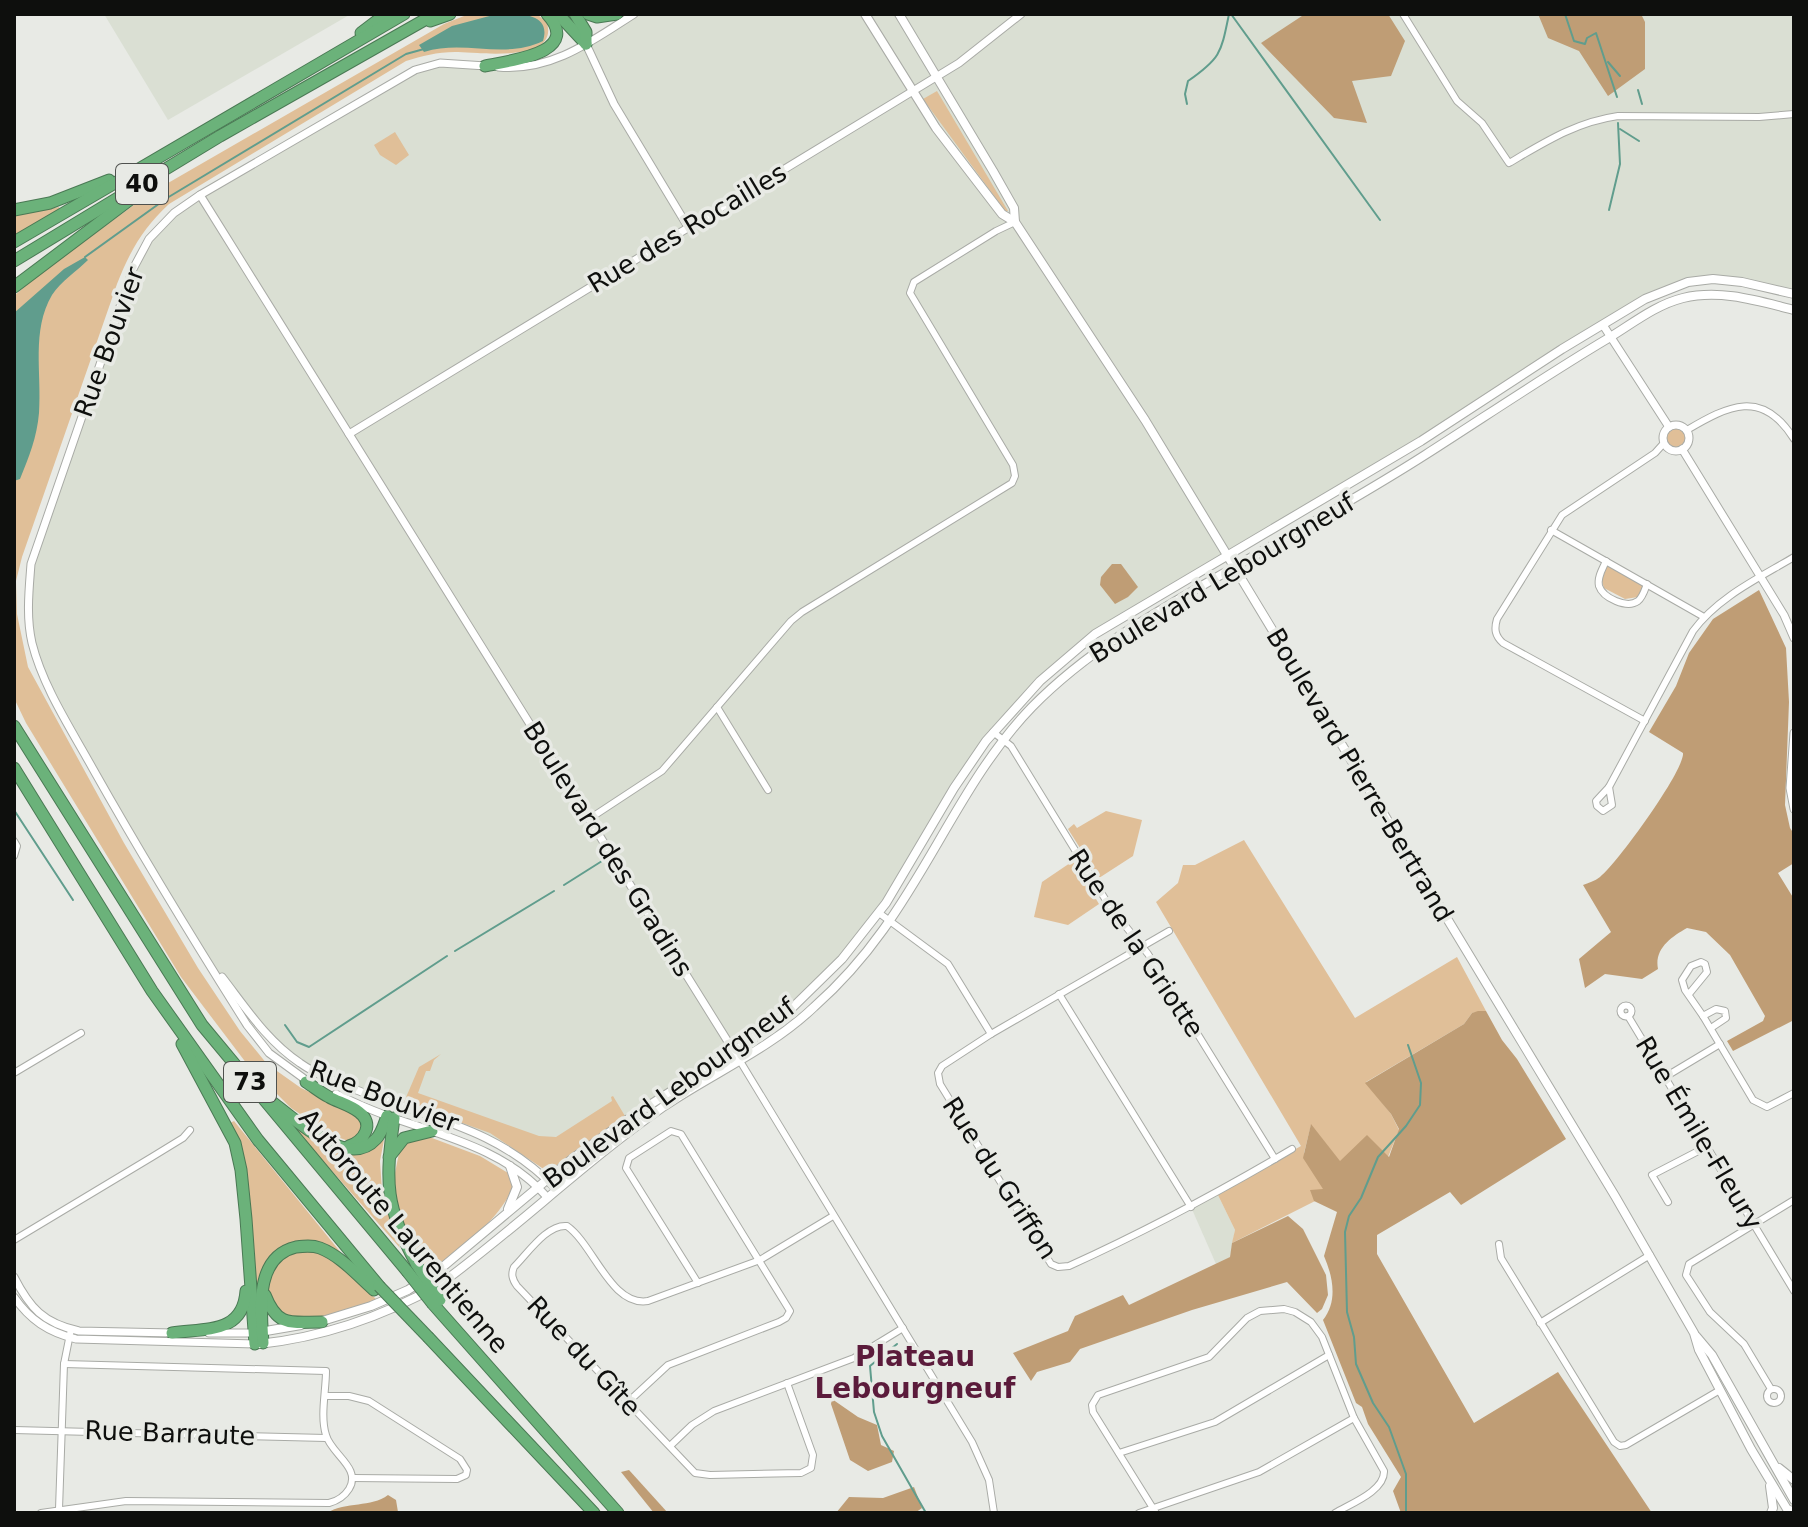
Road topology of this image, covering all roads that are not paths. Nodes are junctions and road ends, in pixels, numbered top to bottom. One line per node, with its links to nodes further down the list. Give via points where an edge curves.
1 (386, 14): 17 (highway)
2 (404, 14): 17 (highway, 40)
3 (435, 14): 15 (highway, 40)
4 (450, 14): 15 (highway)
5 (547, 14): 18 (highway, via 555,28 549,47 537,55)
6 (558, 14): 16 (highway)
7 (575, 14): 16 (highway, via 586,32)
8 (588, 14): 9 (highway)
9 (617, 14)
10 (634, 14): 16 (street, Rue Bouvier)
11 (865, 14): 20 (main road, Boulevard Pierre-Bertrand)
12 (899, 14): 19 (main road, Boulevard Pierre-Bertrand)
13 (1021, 14): 19 (street, Rue des Rocailles)
14 (1403, 14): 22 (street, via 1457,101 1482,123 1509,163 1575,125 1598,119)
15 (411, 28): 21 (highway, 40)
16 (586, 44): 18 (street, Rue Bouvier, via 542,65); 27 (street, via 614,104)
17 (346, 46): 23 (highway, 40)
18 (485, 66): 24 (street, Rue Bouvier, via 440,63 415,70)
19 (938, 76): 20 (street, Rue des Rocailles); 26 (main road, Boulevard Pierre-Bertrand, via 1014,208)
20 (913, 91): 26 (main road, Boulevard Pierre-Bertrand, via 1002,214); 27 (street, Rue des Rocailles)
21 (270, 108): 29 (highway, 40); 30 (highway, via 127,201)
22 (1794, 114)
23 (125, 179): 25 (highway, via 113,178 50,203); 28 (highway, 40)
24 (200, 195): 37 (street, Boulevard des Gradins); 66 (street, Rue Bouvier, via 149,239 133,269 31,564 28,605 32,642 45,678 129,834)
25 (14, 210)
26 (1015, 222): 42 (main road, Boulevard Pierre-Bertrand); 50 (street, via 914,282 910,293 1013,465 1012,483 802,612)
27 (688, 227): 37 (street, Rue des Rocailles)
28 (14, 242)
29 (14, 261)
30 (14, 287)
31 (1794, 294): 33 (main road, Boulevard Lebourgneuf, via 1742,282 1688,282 1645,299)
32 (1794, 310): 34 (main road, Boulevard Lebourgneuf, via 1728,295 1683,298 1652,310)
33 (1603, 325): 34 (street); 42 (main road, Boulevard Lebourgneuf)
34 (1611, 337): 35 (street); 45 (main road, Boulevard Lebourgneuf, via 1383,481)
35 (1669, 427): 36 (street); 39 (street)
36 (1687, 430): 38 (street, via 1716,412 1746,405 1774,417); 40 (street, via 1689,439)
37 (349, 434): 60 (street, Boulevard des Gradins)
38 (1794, 439)
39 (1664, 443): 40 (street, via 1671,450); 41 (street, via 1579,501)
40 (1682, 449): 46 (street)
41 (1551, 530): 44 (street); 51 (street, via 1497,619 1498,638)
42 (1227, 555): 45 (main road, Boulevard Pierre-Bertrand); 53 (main road, Boulevard Lebourgneuf, via 1079,646)
43 (1794, 557): 46 (street)
44 (1606, 561): 47 (street); 47 (street, via 1598,581 1612,599 1636,602)
45 (1234, 567): 55 (main road, Boulevard Lebourgneuf, via 1111,640 1058,682); 106 (main road, Boulevard Pierre-Bertrand)
46 (1762, 576): 48 (street); 49 (street)
47 (1647, 584): 48 (street)
48 (1704, 617): 51 (street)
49 (1794, 638)
50 (717, 707): 58 (street); 60 (street, via 654,777)
51 (1645, 721): 57 (street)
52 (15, 726): 82 (highway, Autoroute Laurentienne / 73, via 202,1025)
53 (993, 732): 55 (street, Rue de la Griotte); 63 (main road, Boulevard Lebourgneuf)
54 (1794, 733): 59 (street)
55 (1004, 739): 64 (main road, Boulevard Lebourgneuf); 67 (street, Rue de la Griotte, via 1110,907)
56 (14, 768): 68 (highway, Autoroute Laurentienne / 73)
57 (1609, 787)
58 (768, 790)
59 (1794, 809)
60 (589, 819): 77 (street, Boulevard des Gradins)
61 (15, 843): 62 (street)
62 (14, 856)
63 (879, 913): 64 (street); 77 (main road, Boulevard Lebourgneuf, via 830,972)
64 (890, 920): 75 (street, via 948,964); 78 (main road, Boulevard Lebourgneuf, via 810,1011)
65 (1169, 931): 67 (street, Rue du Griffon)
66 (198, 947): 81 (street, Rue Bouvier, via 269,1053); 84 (street, Rue Bouvier, via 278,1046 321,1075)
67 (1142, 947): 69 (street, Rue du Griffon); 92 (street, Rue de la Griotte)
68 (152, 991): 107 (highway, via 235,1143); 112 (highway, Autoroute Laurentienne / 73, via 258,1140)
69 (1059, 994): 75 (street, Rue du Griffon); 100 (street)
70 (1689, 994): 70 (street, via 1707,972 1701,962 1682,980); 72 (street)
71 (1628, 1016): 80 (street, Rue Émile-Fleury)
72 (1703, 1016): 73 (street); 73 (street, via 1725,1011 1726,1018)
73 (1711, 1028): 76 (street)
74 (81, 1033): 79 (street)
75 (991, 1034): 100 (street, Rue du Griffon, via 942,1066 938,1079 1051,1264 1069,1266)
76 (1720, 1044): 80 (street); 83 (street, via 1758,1104 1774,1105)
77 (734, 1051): 78 (street, Boulevard des Gradins); 94 (main road, Boulevard Lebourgneuf)
78 (740, 1061): 96 (main road, Boulevard Lebourgneuf, via 663,1107); 102 (street, Boulevard des Gradins)
79 (14, 1073)
80 (1665, 1077): 88 (street, Rue Émile-Fleury)
81 (306, 1082): 85 (street, Rue Bouvier); 89 (highway, via 366,1120 362,1140)
82 (255, 1088): 89 (highway); 109 (highway, Autoroute Laurentienne / 73)
83 (1794, 1093)
84 (395, 1104): 85 (street); 94 (street, Rue Bouvier, via 493,1140)
85 (391, 1117): 87 (street, Rue Bouvier); 89 (highway, via 374,1141 357,1150); 91 (highway)
86 (190, 1130): 104 (street)
87 (432, 1131): 91 (highway, via 404,1138); 93 (street, Rue Bouvier)
88 (1706, 1147): 99 (street, via 1652,1175); 103 (street, Rue Émile-Fleury)
89 (341, 1148)
90 (1292, 1149): 92 (street)
91 (389, 1157): 109 (highway, via 389,1197)
92 (1275, 1159): 100 (street)
93 (510, 1166): 95 (street, Rue Bouvier); 101 (main road, via 517,1187)
94 (546, 1179): 95 (main road, Boulevard Lebourgneuf); 96 (street, Rue Bouvier)
95 (538, 1186): 97 (street, Rue Bouvier); 101 (main road, Boulevard Lebourgneuf)
96 (556, 1189): 97 (main road, Boulevard Lebourgneuf)
97 (547, 1197): 122 (main road, Boulevard Lebourgneuf, via 439,1285 384,1314 327,1333)
98 (1794, 1200): 103 (street)
99 (1668, 1202)
100 (1191, 1207)
101 (505, 1214): 116 (main road, Boulevard Lebourgneuf, via 408,1290)
102 (833, 1216): 108 (street, Rue du Gîte); 118 (street, Boulevard des Gradins)
103 (1755, 1224): 114 (street, Rue Émile-Fleury); 126 (street, via 1689,1264 1686,1275 1710,1312 1744,1344)
104 (14, 1240)
105 (1499, 1244): 117 (street, via 1501,1258)
106 (1650, 1255): 117 (street); 121 (main road, Boulevard Pierre-Bertrand)
107 (249, 1258): 120 (highway, via 242,1313 235,1321); 122 (highway)
108 (760, 1260): 111 (street, Rue du Gîte); 111 (street, via 681,1134 671,1131 629,1158 626,1168); 129 (street, via 789,1306 786,1318 668,1365)
109 (412, 1268): 146 (highway, Autoroute Laurentienne / 73, bridge, via 463,1336)
110 (14, 1277): 119 (street, via 33,1310)
111 (698, 1283): 129 (street, Rue du Gîte, via 634,1302 572,1229 562,1225 514,1267 514,1281)
112 (377, 1288): 113 (highway, via 329,1252 303,1246 278,1255); 145 (highway, Autoroute Laurentienne / 73, bridge)
113 (263, 1290): 116 (highway, via 281,1320); 122 (highway)
114 (1794, 1291)
115 (14, 1297): 119 (street, via 40,1325)
116 (322, 1322): 122 (main road, Boulevard Lebourgneuf)
117 (1540, 1323): 127 (street, via 1620,1446)
118 (903, 1328): 125 (street, via 854,1358); 147 (street, Boulevard des Gradins, via 984,1464)
119 (70, 1333): 120 (street); 122 (street); 124 (street)
120 (172, 1333): 122 (street)
121 (1694, 1333): 127 (main road, Boulevard Pierre-Bertrand); 136 (main road, Boulevard Pierre-Bertrand, via 1712,1355)
122 (259, 1338)
123 (1329, 1355): 130 (street); 135 (street, via 1215,1422); 135 (street, via 1322,1337 1304,1317 1284,1309 1260,1311 1209,1357 1098,1395 1093,1412)
124 (64, 1364): 128 (street, via 326,1371); 131 (street)
125 (787, 1383): 134 (street, via 702,1417); 134 (street, Rue du Gîte, via 813,1455 806,1471 701,1474)
126 (1771, 1389)
127 (1720, 1390): 137 (main road, Boulevard Pierre-Bertrand)
128 (325, 1396): 133 (street); 138 (street, via 369,1401 460,1459 467,1470 457,1479)
129 (627, 1403): 134 (street, Rue du Gîte)
130 (1354, 1418): 142 (street, via 1259,1472); 149 (street, via 1384,1478)
131 (60, 1429): 132 (street, Rue Barraute); 133 (street, Rue Barraute); 141 (street)
132 (14, 1430)
133 (326, 1438): 138 (street)
134 (670, 1446)
135 (1119, 1453): 142 (street)
136 (1772, 1463): 139 (main road); 140 (main road, Boulevard Pierre-Bertrand)
137 (1766, 1474): 143 (main road, Boulevard Pierre-Bertrand); 150 (main road)
138 (353, 1478): 141 (street, via 346,1494 329,1503 126,1501)
139 (1794, 1480)
140 (1794, 1500)
141 (59, 1509): 144 (street)
142 (1154, 1511): 148 (street)
143 (1794, 1512)
144 (41, 1513)
145 (594, 1513)
146 (618, 1513)
147 (994, 1513)
148 (1139, 1513)
149 (1335, 1513)
150 (1771, 1513)

